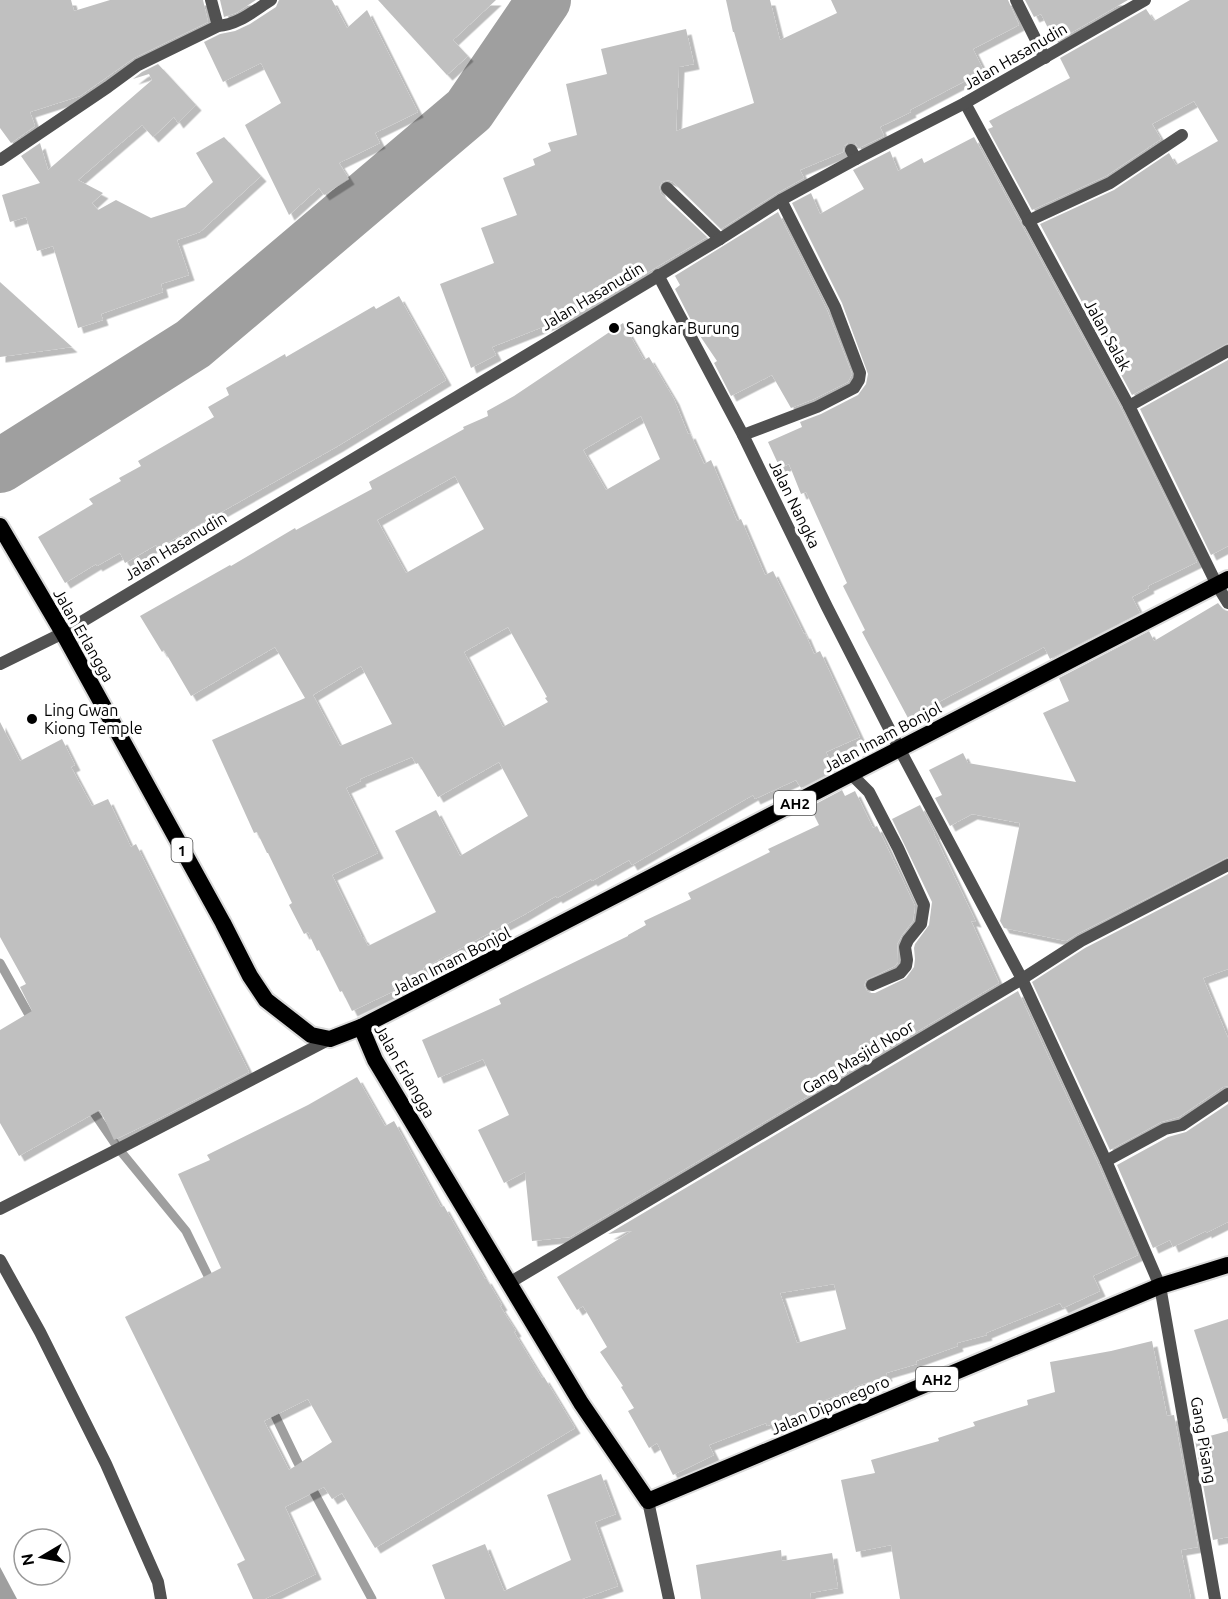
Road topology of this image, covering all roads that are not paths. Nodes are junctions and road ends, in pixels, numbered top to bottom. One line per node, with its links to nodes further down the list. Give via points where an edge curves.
1 (211, 0): 5 (street)
2 (272, 0): 5 (street, via 235,22)
3 (1016, 0): 6 (street)
4 (1146, 0): 6 (street, Jalan Hasanudin)
5 (218, 26): 9 (street, via 138,65)
6 (1045, 58): 7 (street, Jalan Hasanudin)
7 (965, 103): 11 (street, Jalan Hasanudin, via 854,154); 12 (street, Jalan Salak)
8 (1182, 135): 12 (street, via 1110,183)
9 (0, 160)
10 (667, 188): 13 (street)
11 (781, 200): 13 (street, Jalan Hasanudin); 17 (street, via 835,307 860,373 859,380 854,388 817,407)
12 (1028, 221): 16 (street, Jalan Salak)
13 (720, 239): 14 (street, Jalan Hasanudin)
14 (658, 275): 17 (street, Jalan Nangka); 21 (street, Jalan Hasanudin)
15 (1228, 351): 16 (street)
16 (1129, 406): 19 (street, Jalan Salak)
17 (743, 435): 23 (street, Jalan Nangka)
18 (0, 526): 21 (highway, Jalan Erlangga / 1)
19 (1222, 582): 20 (street, Jalan Salak); 23 (highway, Jalan Imam Bonjol / AH2)
20 (1228, 603)
21 (63, 633): 22 (street, Jalan Hasanudin); 29 (highway, Jalan Erlangga / 1, via 250,976 266,1000 311,1035)
22 (0, 664)
23 (899, 748): 24 (highway, Jalan Imam Bonjol / AH2); 26 (street, Jalan Nangka)
24 (851, 774): 27 (street, via 869,792 924,905 921,924 905,947 906,966 900,973); 28 (highway, Jalan Imam Bonjol / AH2)
25 (1228, 865): 26 (street, Gang Masjid Noor, via 1081,941)
26 (1022, 979): 31 (street, Gang Pisang); 35 (street, Gang Masjid Noor)
27 (872, 985)
28 (362, 1027): 29 (highway, Jalan Erlangga); 35 (highway, Jalan Erlangga, via 375,1060)
29 (330, 1039): 32 (street)
30 (1228, 1094): 31 (street, via 1182,1125 1166,1129)
31 (1106, 1161): 36 (street, Gang Pisang)
32 (0, 1209)
33 (0, 1260): 38 (street, via 106,1464 158,1582)
34 (1228, 1265): 36 (highway, Jalan Diponegoro / AH2)
35 (509, 1283): 37 (highway, Jalan Erlangga, via 581,1403)
36 (1160, 1286): 37 (highway, Jalan Diponegoro / AH2); 40 (street, Gang Pisang)
37 (648, 1501): 39 (street)
38 (161, 1599)
39 (669, 1599)
40 (1215, 1599)

